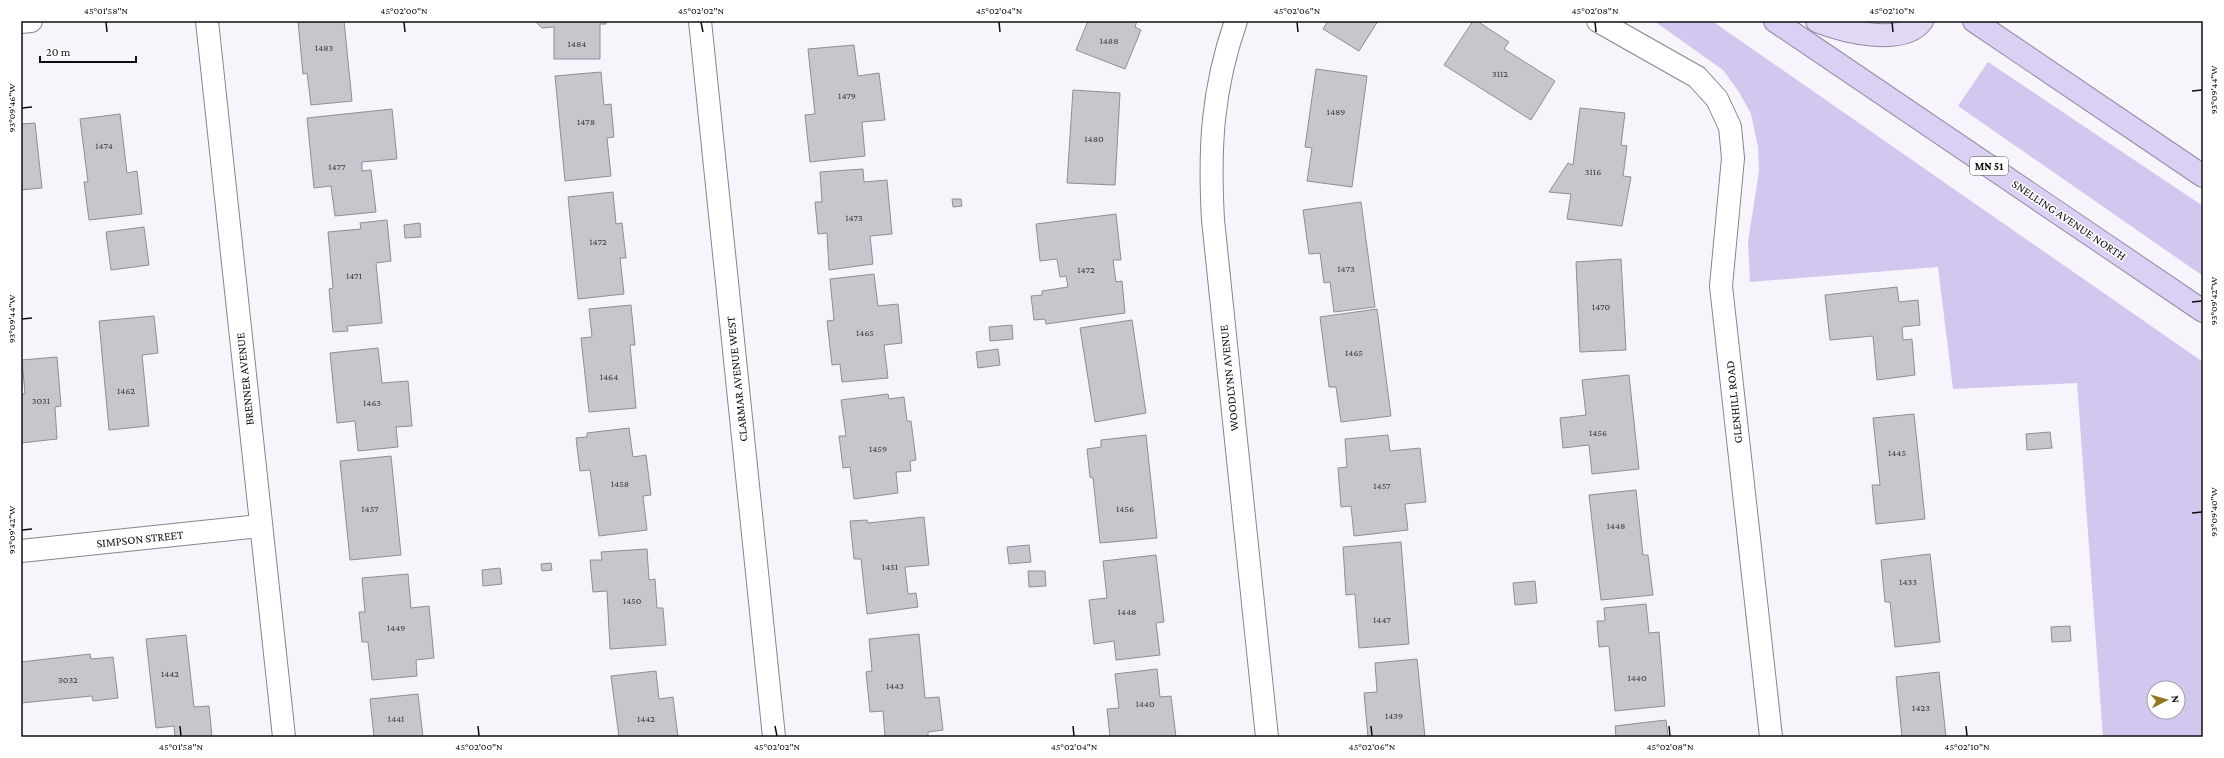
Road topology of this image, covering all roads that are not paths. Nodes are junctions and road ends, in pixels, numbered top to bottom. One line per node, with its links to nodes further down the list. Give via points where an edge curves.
1 (31, 21): 10 (street)
2 (207, 21): 13 (street, BRENNER AVENUE)
3 (700, 21): 16 (street, CLARMAR AVENUE WEST)
4 (1236, 21): 17 (street, WOODLYNN AVENUE, via 1214,105 1210,166 1214,228)
5 (1598, 21): 18 (street, GLENHILL ROAD, via 1697,77 1716,99 1730,127 1733,158 1721,286)
6 (1775, 21): 12 (highway, SNELLING AVENUE NORTH / MN 51)
7 (1817, 21): 8 (highway, via 1841,30 1894,36 1917,27)
8 (1922, 21)
9 (1974, 21): 11 (highway)
10 (21, 22)
11 (2203, 176)
12 (2203, 311)
13 (260, 526): 14 (street, SIMPSON STREET); 15 (street, BRENNER AVENUE)
14 (21, 551)
15 (284, 737)
16 (774, 737)
17 (1267, 737)
18 (1771, 737)

